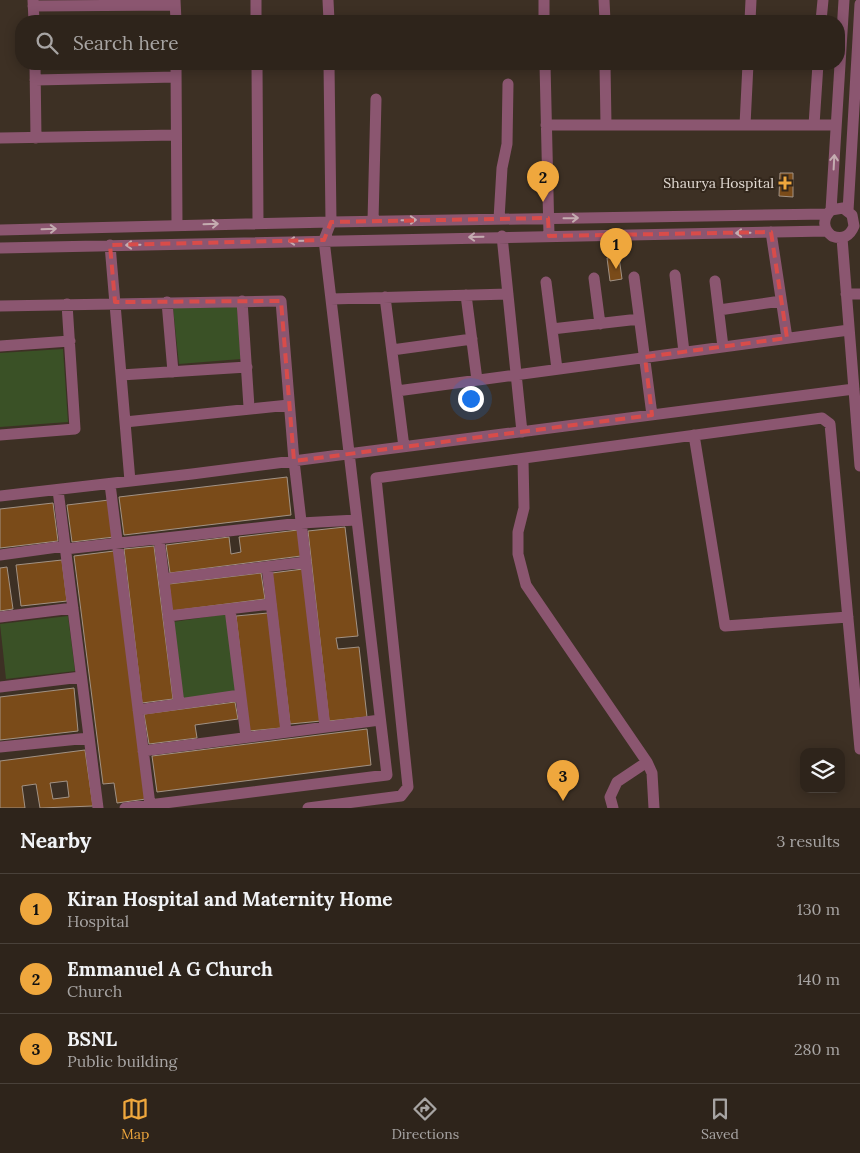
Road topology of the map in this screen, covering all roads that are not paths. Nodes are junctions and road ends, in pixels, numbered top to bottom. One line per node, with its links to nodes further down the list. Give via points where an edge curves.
1 (256, 0): 14 (street)
2 (328, 0): 3 (street); 15 (street)
3 (339, 0)
4 (544, 0): 16 (street)
5 (604, 0): 17 (street)
6 (751, 0): 18 (street)
7 (823, 0): 19 (street)
8 (844, 0): 20 (street)
9 (176, 2): 11 (street); 13 (street)
10 (33, 3): 11 (street)
11 (95, 3)
12 (860, 4): 39 (street)
13 (176, 15)
14 (256, 15)
15 (328, 15)
16 (544, 15)
17 (605, 15)
18 (750, 15)
19 (822, 15)
20 (843, 15)
21 (35, 70): 31 (street)
22 (176, 70): 30 (street)
23 (256, 70): 49 (street)
24 (329, 70): 48 (street)
25 (545, 70): 34 (street)
26 (605, 70): 35 (street)
27 (748, 70): 36 (street)
28 (818, 70): 37 (street)
29 (840, 70): 38 (street)
30 (176, 77): 31 (street); 40 (street)
31 (35, 80): 42 (street)
32 (508, 84): 46 (street, via 507,144)
33 (376, 99): 47 (street)
34 (546, 125): 35 (street); 45 (street)
35 (606, 125): 36 (street)
36 (745, 125): 37 (street)
37 (814, 125): 38 (street)
38 (836, 125): 43 (street, one-way to 38)
39 (857, 126): 44 (street)
40 (176, 136): 42 (street); 50 (street)
41 (0, 138): 42 (street)
42 (36, 138)
43 (829, 212): 44 (street, via 843,208); 45 (street, one-way to 43); 52 (street, via 825,220)
44 (853, 214): 54 (street)
45 (548, 218): 46 (street); 56 (street)
46 (499, 219): 47 (street, one-way to 46)
47 (373, 221): 48 (street)
48 (331, 222): 49 (street); 57 (street)
49 (258, 223): 50 (street, one-way to 49)
50 (177, 225): 51 (street, one-way to 50)
51 (0, 230)
52 (827, 231): 53 (street); 54 (street, via 832,236)
53 (771, 232): 56 (street, one-way to 56); 71 (street)
54 (851, 234): 66 (street)
55 (502, 236): 56 (street); 57 (street, one-way to 57); 65 (street)
56 (549, 236)
57 (324, 240): 58 (street, one-way to 58); 70 (street)
58 (110, 245): 59 (street); 72 (street)
59 (0, 248)
60 (675, 275): 88 (street)
61 (634, 277): 78 (street)
62 (594, 278): 79 (street)
63 (715, 281): 77 (street)
64 (546, 282): 80 (street)
65 (508, 294): 68 (street); 94 (street)
66 (846, 294): 67 (street); 81 (street)
67 (860, 294)
68 (466, 295): 69 (street); 83 (street)
69 (385, 297): 70 (street); 87 (street)
70 (331, 299): 106 (street)
71 (781, 301): 77 (street); 82 (street)
72 (115, 302): 73 (street); 75 (street); 93 (street)
73 (167, 302): 74 (street); 92 (street)
74 (242, 302): 90 (street); 98 (street, via 281,301)
75 (67, 304): 76 (street); 84 (street)
76 (0, 306)
77 (719, 310): 86 (street)
78 (639, 319): 79 (street); 89 (street)
79 (600, 324): 80 (street)
80 (552, 329): 91 (street)
81 (849, 330): 82 (street); 96 (street)
82 (786, 338): 86 (street)
83 (472, 339): 87 (street); 95 (street)
84 (70, 342): 85 (street); 103 (street, via 75,429)
85 (0, 346)
86 (723, 347): 88 (street)
87 (392, 350): 97 (street)
88 (684, 352): 89 (street)
89 (645, 357): 91 (street); 100 (street)
90 (246, 367): 92 (street); 99 (street)
91 (557, 369): 94 (street)
92 (173, 372): 93 (street)
93 (121, 375): 101 (street)
94 (516, 375): 95 (street); 102 (street)
95 (477, 380): 97 (street)
96 (854, 389): 100 (street); 109 (street)
97 (398, 391): 105 (street)
98 (290, 405): 99 (street); 108 (street)
99 (249, 407): 101 (street)
100 (652, 415): 102 (street)
101 (125, 422): 110 (street)
102 (522, 432): 105 (street)
103 (0, 435)
104 (694, 436): 107 (street); 127 (street, via 725,626); 127 (street, via 822,418 830,424)
105 (404, 447): 106 (street)
106 (348, 454): 108 (street); 114 (street)
107 (522, 459): 142 (street, via 524,508 518,532 518,554 526,585); 145 (street, via 376,478 408,787 401,796)
108 (294, 461): 110 (street); 115 (street)
109 (860, 466)
110 (130, 482): 111 (street)
111 (110, 484): 112 (street); 117 (street)
112 (58, 490): 113 (street); 118 (street)
113 (0, 496)
114 (356, 520): 115 (street); 134 (street)
115 (301, 523): 116 (street); 120 (street)
116 (158, 539): 117 (street); 122 (street)
117 (118, 543): 118 (street); 133 (street)
118 (65, 548): 119 (street); 124 (street)
119 (0, 555)
120 (306, 562): 121 (street); 135 (street)
121 (267, 567): 122 (street); 123 (street)
122 (164, 579): 126 (street)
123 (271, 604): 125 (street); 136 (street)
124 (73, 608): 128 (street); 129 (street)
125 (230, 609): 126 (street); 131 (street)
126 (168, 616): 132 (street)
127 (848, 617): 140 (street)
128 (0, 618)
129 (82, 677): 130 (street); 138 (street)
130 (0, 686)
131 (240, 695): 132 (street); 137 (street)
132 (179, 704): 133 (street)
133 (138, 710): 141 (street)
134 (380, 720): 135 (street); 143 (street, via 387,775)
135 (325, 727): 136 (street)
136 (286, 732): 137 (street)
137 (246, 737): 141 (street)
138 (89, 738): 139 (street); 146 (street)
139 (0, 748)
140 (860, 749)
141 (143, 750): 144 (street)
142 (647, 762): 149 (street, via 617,782 610,797); 150 (street, via 652,773)
143 (194, 804): 144 (street)
144 (150, 805): 147 (street)
145 (352, 805): 148 (street)
146 (98, 808)
147 (125, 808)
148 (308, 808)
149 (613, 808)
150 (654, 808)

